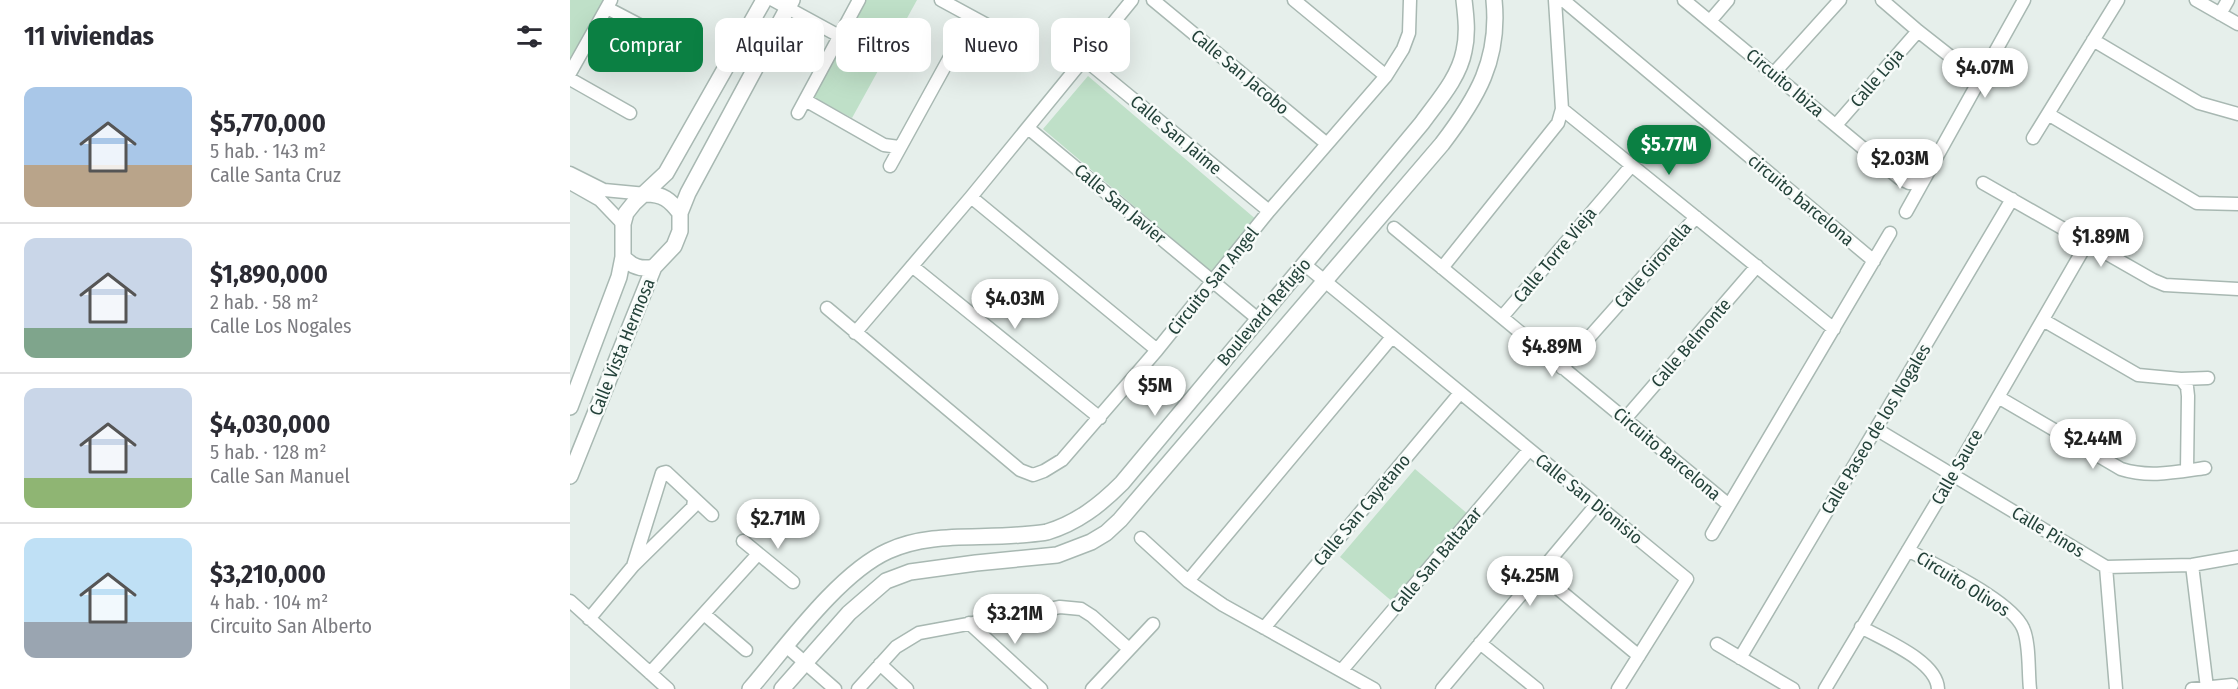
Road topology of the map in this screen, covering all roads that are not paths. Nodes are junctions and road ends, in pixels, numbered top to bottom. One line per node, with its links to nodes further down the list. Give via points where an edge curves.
1 (764, 0): 58 (street, via 666,174)
2 (773, 0): 22 (street)
3 (859, 0): 26 (street)
4 (941, 0): 24 (street)
5 (1132, 0): 27 (street)
6 (1153, 0): 50 (street, Calle San Jacobo)
7 (1294, 0): 38 (street)
8 (1410, 0): 38 (street, Circuito San Angel, via 1409,33)
9 (1464, 0): 72 (street, Boulevard Refugio, via 1467,30 1464,53 1455,74 1422,123)
10 (1494, 0): 78 (street, Boulevard Refugio, via 1494,40 1478,92 1442,144)
11 (1555, 0): 42 (street)
12 (1563, 0): 71 (street, circuito barcelona)
13 (1684, 0): 28 (street, Circuito Ibiza)
14 (1728, 0): 28 (street)
15 (1840, 0): 37 (street)
16 (1882, 0): 30 (street)
17 (2118, 0): 32 (street)
18 (2196, 0): 23 (street)
19 (2228, 0): 23 (street)
20 (2019, 2): 40 (street)
21 (609, 4): 25 (street); 36 (street)
22 (790, 4): 31 (street); 64 (street, Calle Vista Hermosa)
23 (2220, 14): 29 (street)
24 (972, 17): 51 (street)
25 (632, 18)
26 (850, 18)
27 (1117, 18)
28 (1710, 21): 37 (street, Circuito Ibiza)
29 (2238, 24)
30 (1918, 31): 40 (street); 47 (street, Calle Loja)
31 (836, 34)
32 (2093, 40): 45 (street); 46 (street, via 2199,104)
33 (836, 46): 41 (street)
34 (1072, 72): 48 (street)
35 (1100, 72): 62 (street, Calle San Jaime)
36 (570, 73)
37 (1774, 73): 47 (street, Circuito Ibiza)
38 (1386, 76): 50 (street, Circuito San Angel)
39 (570, 79): 43 (street)
40 (1979, 79): 56 (street)
41 (806, 100): 44 (street); 51 (street, via 884,145)
42 (1562, 109): 52 (street); 76 (street, via 1547,138)
43 (630, 113)
44 (798, 113)
45 (2048, 114): 49 (street); 61 (street, via 2197,203)
46 (2238, 114)
47 (1836, 125): 56 (street, Circuito Ibiza, via 1899,178)
48 (1028, 128): 59 (street); 77 (street, Calle San Javier)
49 (2033, 138)
50 (1327, 144): 62 (street, Circuito San Angel)
51 (899, 147): 53 (street)
52 (1632, 165): 65 (street); 81 (street, Calle Torre Vieja)
53 (890, 166)
54 (570, 173): 58 (street, via 604,190)
55 (570, 183): 66 (street, via 600,200)
56 (1922, 183): 63 (street)
57 (1983, 183): 60 (street)
58 (646, 194): 64 (street, via 666,198); 66 (street, via 626,213)
59 (971, 197): 73 (street); 87 (street)
60 (2012, 200): 69 (street); 96 (street, Calle Paseo de los Nogales)
61 (2238, 204)
62 (1269, 211): 77 (street, Circuito San Angel)
63 (1906, 212)
64 (680, 213): 75 (street, Calle Vista Hermosa, via 680,231 674,246)
65 (1696, 217): 74 (street); 88 (street, Calle Gironella)
66 (623, 224): 70 (street, Calle Vista Hermosa)
67 (1394, 228): 76 (street, Circuito Barcelona)
68 (1890, 233): 71 (street, Circuito Barcelona)
69 (2087, 243): 79 (street, via 2165,285); 83 (street, Calle Sauce)
70 (623, 257): 75 (street, via 635,267); 93 (street, Calle Vista Hermosa)
71 (1874, 261): 84 (street, Circuito Barcelona)
72 (1304, 264): 78 (street, Calle San Dionisio); 82 (street, Boulevard Refugio)
73 (912, 266): 85 (street); 94 (street)
74 (1757, 266): 84 (street); 95 (street, Calle Belmonte)
75 (654, 267): 101 (street, Calle Vista Hermosa)
76 (1442, 268): 81 (street, Circuito Barcelona)
77 (1212, 281): 82 (street, Calle San Javier); 87 (street, Circuito San Angel)
78 (1324, 281): 86 (street, Calle San Dionisio); 110 (street, Boulevard Refugio, via 1132,508)
79 (2238, 289)
80 (827, 308): 85 (street, Circuito San Angel)
81 (1502, 317): 88 (street, Circuito Barcelona)
82 (1258, 319): 106 (street, Boulevard Refugio, via 1122,483)
83 (2043, 320): 90 (street, via 2138,375); 92 (street, Calle Sauce)
84 (1834, 328): 104 (street, Circuito Barcelona)
85 (855, 333): 94 (street, Circuito San Angel, via 1020,470 1033,475 1062,460)
86 (1392, 337): 91 (street, Calle San Dionisio); 118 (street)
87 (1157, 350): 94 (street, Circuito San Angel)
88 (1562, 368): 95 (street, Circuito Barcelona)
89 (2208, 378): 90 (street)
90 (2181, 379): 99 (street, via 2188,396)
91 (1460, 393): 97 (street, Calle San Dionisio); 126 (street, Calle San Cayetano)
92 (1998, 397): 99 (street, via 2121,469 2138,474); 100 (street, Calle Sauce)
93 (570, 407)
94 (1100, 418)
95 (1625, 419): 104 (street, Circuito Barcelona)
96 (1876, 429): 100 (street, Calle Pinos); 133 (street, Calle Paseo de los Nogales)
97 (1529, 450): 103 (street, Calle San Dionisio); 136 (street, Calle San Baltazar)
98 (2205, 468): 99 (street)
99 (2187, 470)
100 (1953, 475): 111 (street, Calle Sauce); 116 (street, Calle Pinos)
101 (570, 476)
102 (694, 500): 105 (street); 115 (street, via 693,507); 115 (street, via 664,471 660,474)
103 (1596, 505): 117 (street); 132 (street, Calle San Dionisio, via 1687,579)
104 (1728, 505): 107 (street)
105 (712, 515)
106 (1084, 516): 110 (street); 129 (street, Boulevard Refugio, via 1045,532 939,538 890,550 849,578)
107 (1712, 534)
108 (1141, 538): 118 (street)
109 (743, 542): 112 (street)
110 (1091, 542): 134 (street, Boulevard Refugio, via 1057,555 910,572 886,581 849,613)
111 (1908, 550): 125 (street, Calle Sauce); 155 (street, Circuito Olivos, via 1996,600 2020,621 2025,631)
112 (758, 554): 119 (street); 121 (street)
113 (2238, 556): 114 (street)
114 (2192, 565): 116 (street); 139 (street)
115 (633, 566): 122 (street)
116 (2106, 567): 156 (street)
117 (1539, 573): 127 (street); 132 (street)
118 (1188, 581): 126 (street)
119 (794, 582)
120 (570, 601): 122 (street)
121 (704, 614): 131 (street); 137 (street)
122 (589, 619): 137 (street)
123 (969, 622): 130 (street, via 1060,608 1081,609); 135 (street, via 919,633); 146 (street)
124 (1153, 624): 130 (street)
125 (1861, 627): 153 (street, Calle Sauce); 154 (street, via 1924,663 1934,673)
126 (1264, 628): 136 (street)
127 (1480, 643): 149 (street); 150 (street)
128 (1717, 644): 133 (street)
129 (786, 646): 134 (street); 141 (street, Boulevard Refugio)
130 (1129, 649): 147 (street)
131 (746, 650)
132 (1639, 656): 151 (street, Calle San Dionisio)
133 (1740, 658): 152 (street)
134 (805, 662): 142 (street, Boulevard Refugio); 143 (street)
135 (880, 664): 144 (street); 145 (street)
136 (1342, 670): 148 (street)
137 (650, 673): 140 (street)
138 (2232, 685): 139 (street)
139 (2207, 688): 157 (street)
140 (668, 689)
141 (750, 689)
142 (782, 689)
143 (835, 689)
144 (858, 689)
145 (907, 689)
146 (1041, 689)
147 (1092, 689)
148 (1374, 689)
149 (1442, 689)
150 (1537, 689)
151 (1618, 689)
152 (1793, 689)
153 (1825, 689)
154 (1938, 689)
155 (2030, 689)
156 (2116, 689)
157 (2193, 689)

